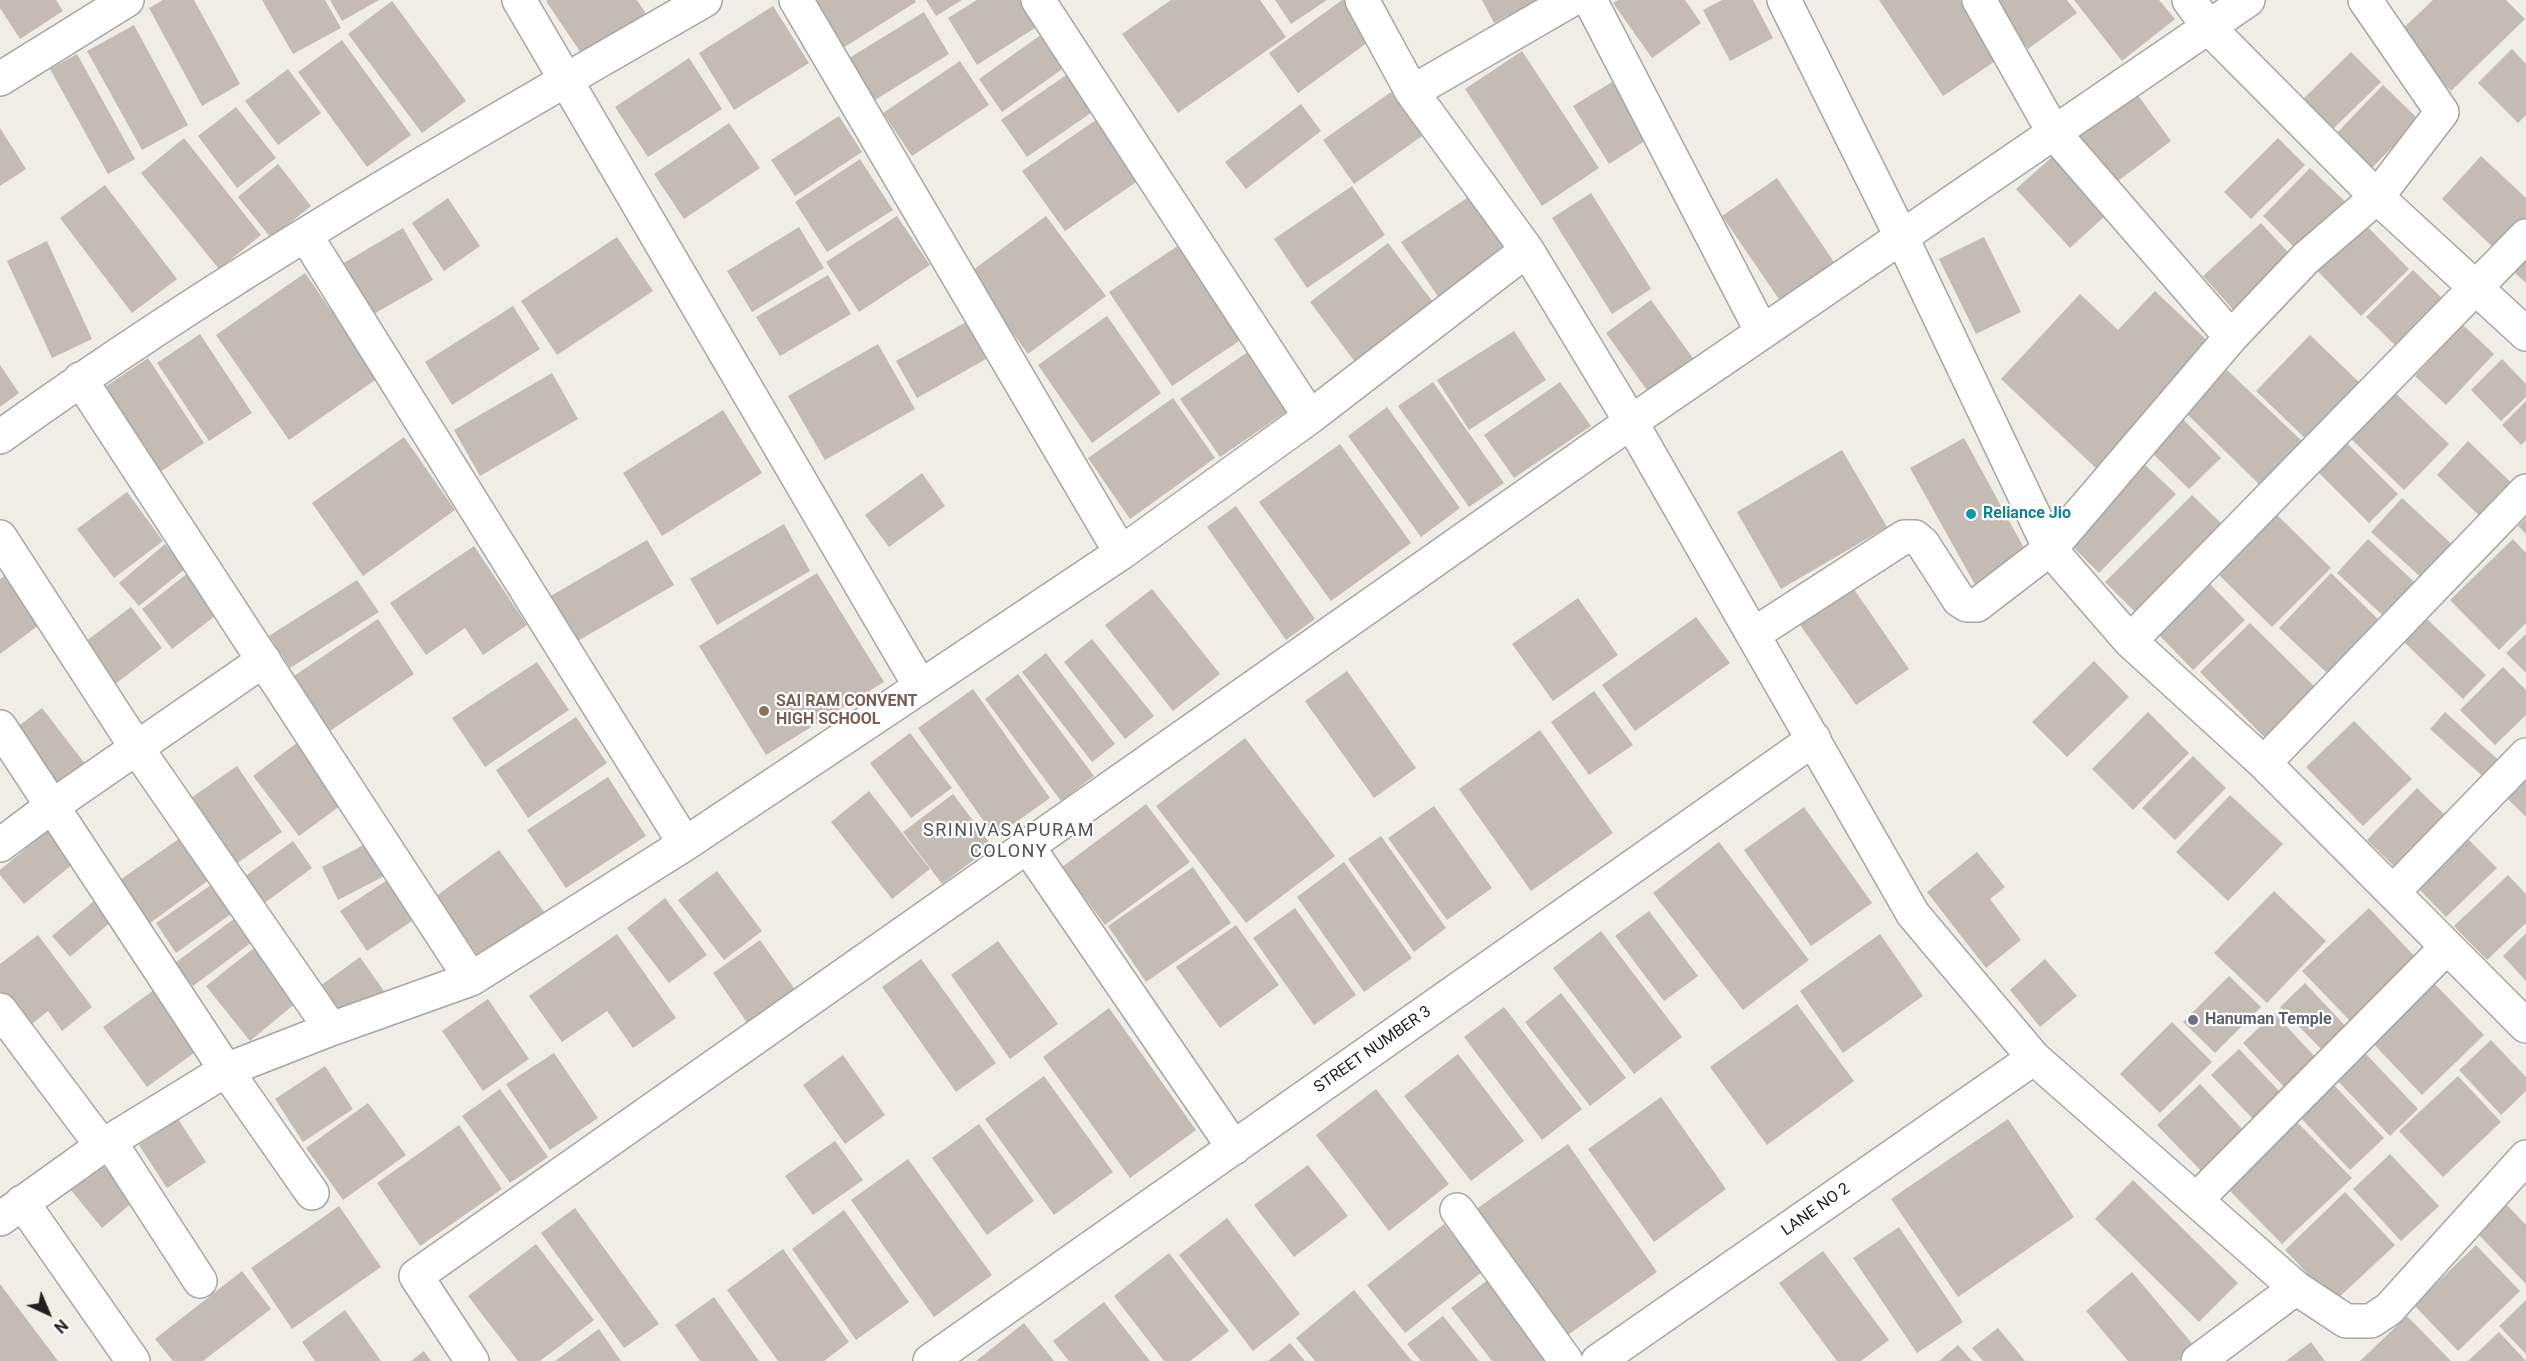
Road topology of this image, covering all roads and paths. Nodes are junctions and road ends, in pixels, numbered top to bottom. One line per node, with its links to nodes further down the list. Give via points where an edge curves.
1 (127, 0): 15 (street)
2 (519, 0): 16 (street)
3 (705, 0): 16 (street)
4 (796, 0): 35 (street)
5 (1038, 0): 29 (street)
6 (1362, 0): 17 (street)
7 (1571, 0): 17 (street)
8 (1590, 0): 25 (street)
9 (1784, 0): 22 (street)
10 (1979, 0): 18 (street)
11 (2189, 0): 14 (street)
12 (2248, 0): 14 (street)
13 (2366, 0): 19 (street, via 2442,112)
14 (2210, 28): 18 (street); 19 (street)
15 (0, 79)
16 (565, 80): 20 (street); 39 (street)
17 (1412, 92): 23 (street)
18 (2054, 133): 22 (street); 27 (street)
19 (2377, 197): 24 (street); 27 (street, via 2306,258)
20 (306, 236): 28 (street); 46 (street)
21 (2526, 236): 24 (street)
22 (1902, 238): 25 (street); 34 (street)
23 (1527, 250): 29 (street); 30 (street)
24 (2477, 287): 26 (street); 37 (street)
25 (1762, 332): 30 (street)
26 (2526, 334)
27 (2231, 337): 34 (street)
28 (80, 379): 31 (street); 38 (street)
29 (1310, 417): 35 (street)
30 (1631, 422): 36 (street); 48 (street)
31 (0, 437)
32 (2526, 491): 44 (street)
33 (0, 537): 42 (street)
34 (2050, 549): 36 (street, via 1977,605 1967,605 1959,600 1923,544 1915,537 1904,537); 37 (street)
35 (1121, 553): 39 (street)
36 (1754, 634): 41 (street)
37 (2130, 641): 44 (street)
38 (264, 660): 42 (street); 51 (street)
39 (920, 686): 46 (street)
40 (0, 727): 45 (street)
41 (1814, 739): 55 (street, via 1913,914); 58 (street, STREET NUMBER 3)
42 (136, 747): 45 (street); 54 (street)
43 (2526, 755): 49 (street)
44 (2264, 763): 49 (street)
45 (51, 807): 47 (street); 56 (street)
46 (685, 844): 51 (street)
47 (0, 845)
48 (1028, 848): 58 (street); 67 (street, via 416,1276)
49 (2393, 892): 50 (street)
50 (2446, 948): 53 (street); 61 (street)
51 (471, 979): 54 (street)
52 (0, 1010): 57 (street)
53 (2523, 1016)
54 (331, 1029): 56 (street)
55 (2034, 1058): 61 (street); 70 (street, LANE NO 2)
56 (226, 1070): 57 (street); 60 (street)
57 (106, 1144): 62 (street); 64 (street)
58 (1234, 1148): 68 (street, STREET NUMBER 3)
59 (2526, 1157): 65 (street, via 2389,1309 2371,1321 2346,1321)
60 (312, 1193)
61 (2196, 1200): 65 (street)
62 (11, 1210): 66 (street)
63 (1457, 1210): 69 (street)
64 (200, 1281)
65 (2296, 1288): 71 (street)
66 (133, 1361)
67 (472, 1361)
68 (930, 1361)
69 (1566, 1361)
70 (1598, 1361)
71 (2198, 1361)

